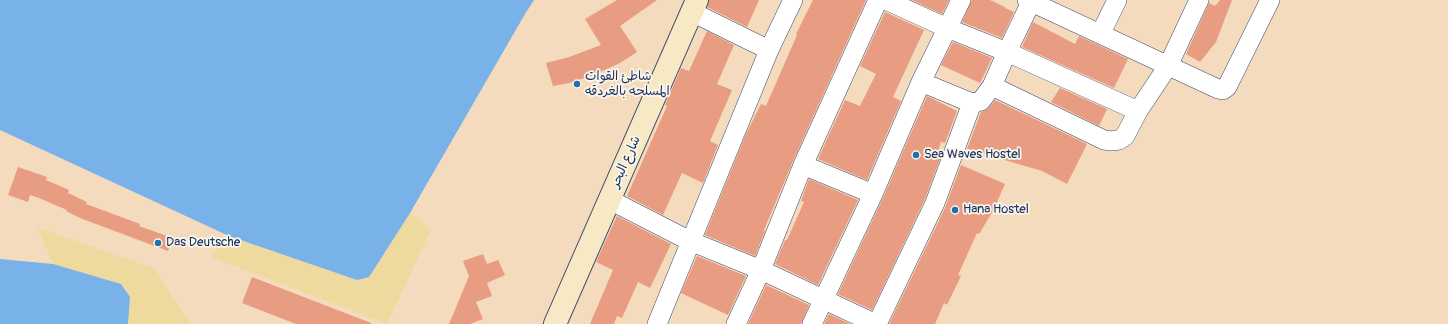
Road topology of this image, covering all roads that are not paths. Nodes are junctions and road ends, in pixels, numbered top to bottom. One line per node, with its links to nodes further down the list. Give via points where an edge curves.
1 (793, 0): 12 (street)
2 (878, 0): 19 (street)
3 (886, 0): 10 (street)
4 (961, 0): 10 (street)
5 (1117, 0): 11 (street)
6 (1199, 0): 14 (street)
7 (1270, 0): 14 (street, via 1227,87 1223,90)
8 (1030, 1): 11 (street); 13 (street)
9 (691, 4): 12 (street); 21 (main road, شارع البحر); 25 (main road, شارع البحر, via 656,63)
10 (947, 28): 13 (street); 15 (street)
11 (1101, 34): 14 (street)
12 (769, 50): 22 (street)
13 (1008, 52): 16 (street); 18 (street)
14 (1168, 66): 18 (street)
15 (921, 82): 17 (street); 20 (street)
16 (992, 86): 17 (street, via 981,101); 18 (street, via 1104,140 1119,140 1125,136)
17 (972, 103): 30 (street, via 935,203)
18 (1138, 111)
19 (803, 165): 20 (street); 23 (street)
20 (873, 194): 24 (street)
21 (610, 200): 22 (street); 26 (main road, شارع البحر)
22 (690, 241): 23 (street); 27 (street)
23 (761, 270): 24 (street); 28 (street)
24 (822, 300): 29 (street); 30 (street)
25 (543, 324)
26 (555, 324)
27 (657, 324)
28 (736, 324)
29 (812, 324)
30 (876, 324)

